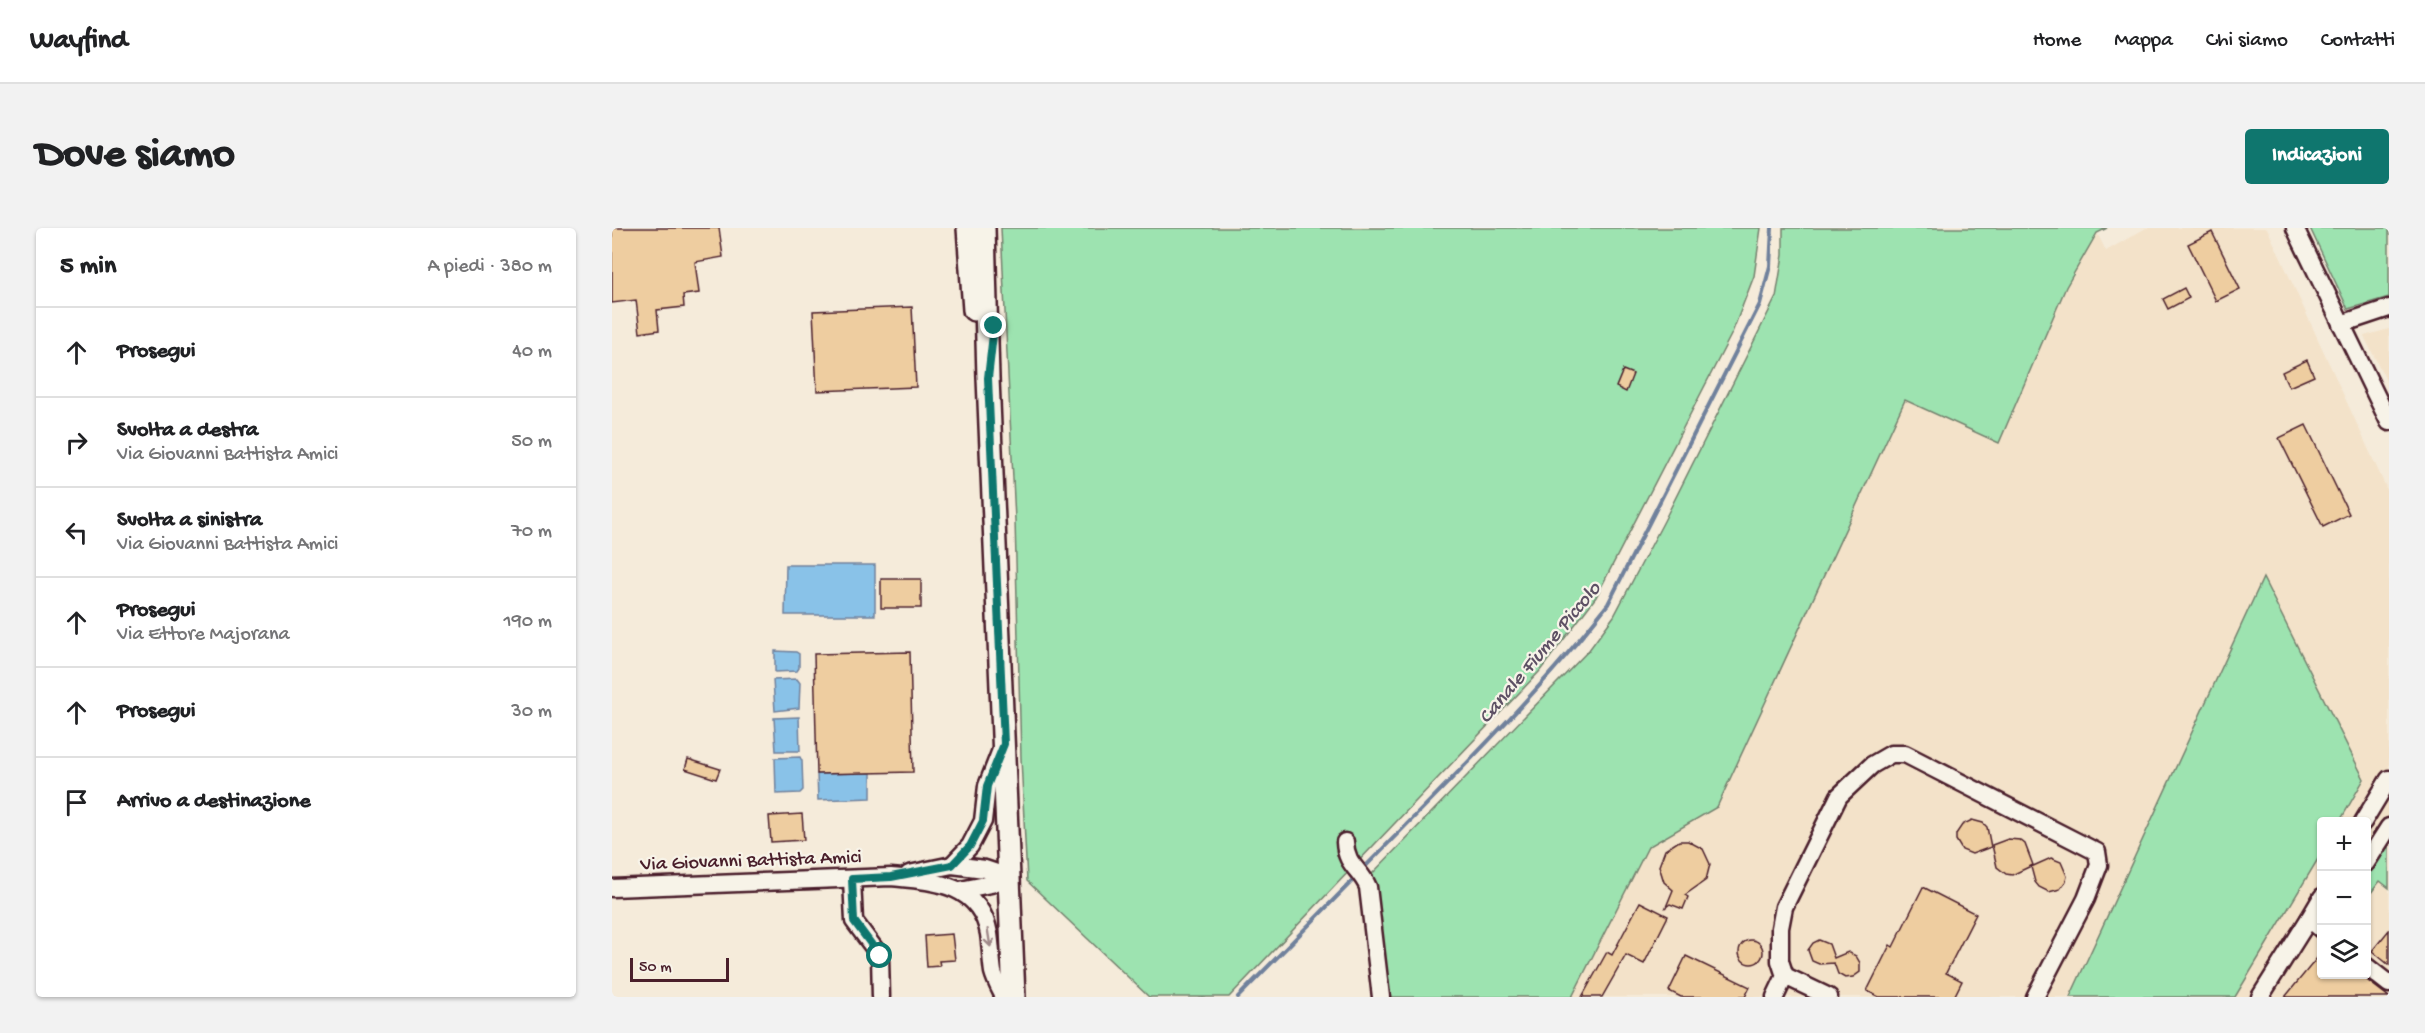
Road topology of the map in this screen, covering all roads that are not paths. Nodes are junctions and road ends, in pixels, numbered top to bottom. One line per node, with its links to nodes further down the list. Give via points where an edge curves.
1 (968, 228): 7 (main road, via 973,308)
2 (984, 228): 7 (main road)
3 (995, 228): 7 (main road, via 996,296)
4 (2295, 228): 6 (street)
5 (2389, 308): 6 (street)
6 (2341, 324): 8 (street)
7 (988, 378): 9 (main road)
8 (2389, 422)
9 (1004, 744): 15 (street, via 987,786 983,821 970,846); 17 (main road)
10 (2389, 779): 11 (street)
11 (2366, 817)
12 (2389, 827): 14 (street)
13 (1345, 842): 28 (street, via 1345,855 1368,886)
14 (2371, 856)
15 (952, 865): 16 (street, Via Giovanni Battista Amici); 17 (street, Via Giovanni Battista Amici)
16 (891, 877): 18 (street, Via Giovanni Battista Amici); 20 (street, Via Giovanni Battista Amici, via 933,881)
17 (1009, 877): 20 (street, Via Giovanni Battista Amici); 27 (main road)
18 (852, 879): 19 (street, Via Giovanni Battista Amici); 25 (street, via 854,921 880,956)
19 (612, 888)
20 (960, 890): 26 (street, Via Giovanni Battista Amici, one-way to 26, via 980,908 989,932 993,974)
21 (2315, 924): 32 (street)
22 (2371, 969): 24 (street)
23 (1785, 976): 29 (street); 30 (street); 31 (street, via 1780,961 1784,907 1839,796 1872,765 1891,754 1905,754 2097,852 2099,865 2086,899)
24 (2389, 984)
25 (881, 997)
26 (1004, 997)
27 (1014, 997)
28 (1381, 997)
29 (1775, 997)
30 (1829, 997)
31 (2035, 997)
32 (2260, 997)

